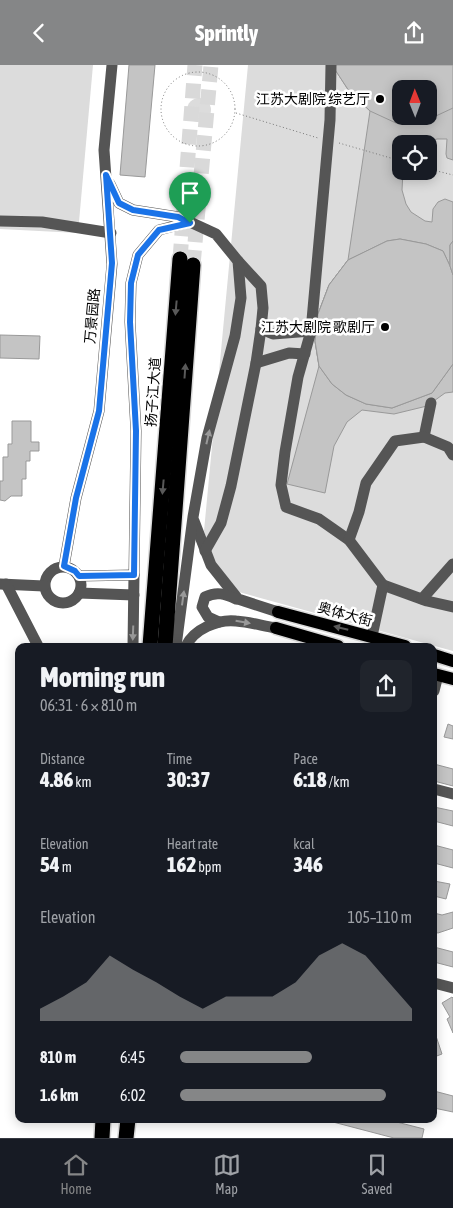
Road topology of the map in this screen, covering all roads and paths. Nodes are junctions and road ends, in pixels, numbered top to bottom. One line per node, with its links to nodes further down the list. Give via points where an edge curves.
1 (112, 65): 7 (street, 万景园路, via 104,150)
2 (331, 65): 4 (street)
3 (235, 113): 3 (path, via 229,89 209,73 184,74 165,91 161,103 165,126 181,142 193,146 220,138 232,124); 4 (path)
4 (329, 141): 5 (path); 14 (street)
5 (392, 158)
6 (437, 171): 8 (path)
7 (106, 175): 10 (street, via 119,203 133,210 178,217); 11 (street, 万景园路)
8 (453, 175)
9 (0, 221): 11 (street, via 42,222)
10 (190, 223): 12 (street, via 216,234); 25 (street, via 159,230 138,255 131,283 136,431)
11 (111, 233): 24 (street, 万景园路, via 112,263 99,411 76,498)
12 (238, 261): 13 (street, via 260,286); 20 (street, one-way to 12, via 241,298)
13 (261, 329): 14 (street, via 273,334); 16 (street)
14 (311, 331): 15 (street)
15 (305, 354): 16 (street, via 289,353); 21 (street, via 285,452 281,485 286,507 319,519)
16 (256, 363): 22 (street, via 221,523)
17 (431, 403): 18 (street)
18 (424, 437): 19 (street, via 448,447); 21 (street, via 395,441 381,459 366,483 360,512)
19 (453, 455)
20 (193, 517): 22 (street); 43 (street, one-way to 20)
21 (349, 540): 29 (street)
22 (205, 551): 32 (street, via 211,565)
23 (453, 564): 33 (street)
24 (64, 566): 26 (street); 28 (street, via 52,570)
25 (134, 575): 26 (street); 31 (street)
26 (79, 576): 30 (street)
27 (3, 584): 28 (street); 39 (street)
28 (44, 585): 30 (street, via 49,597 59,603 70,601)
29 (383, 585): 33 (street); 38 (street)
30 (79, 593): 31 (street)
31 (134, 595): 40 (street, one-way to 40)
32 (238, 599): 35 (street); 36 (street, via 213,593 205,597 202,607 208,617)
33 (422, 599): 34 (street)
34 (453, 607)
35 (278, 612): 38 (main road, 奥体大街, one-way to 35)
36 (219, 622): 37 (street, one-way to 37, via 235,621); 44 (street, via 206,627)
37 (276, 628): 45 (main road)
38 (372, 636): 46 (main road, 奥体大街)
39 (36, 643)
40 (133, 643)
41 (150, 643): 42 (highway, 扬子江大道, one-way to 41, via 186,262)
42 (165, 643)
43 (176, 643)
44 (187, 643)
45 (328, 643)
46 (395, 643)
47 (437, 656): 48 (main road)
48 (453, 661)
49 (437, 674): 50 (main road)
50 (453, 679)
51 (437, 790): 52 (street)
52 (453, 794)
53 (437, 984): 54 (street)
54 (453, 988)
55 (103, 1123): 57 (highway)
56 (128, 1123): 58 (highway)
57 (102, 1138)
58 (126, 1138)

